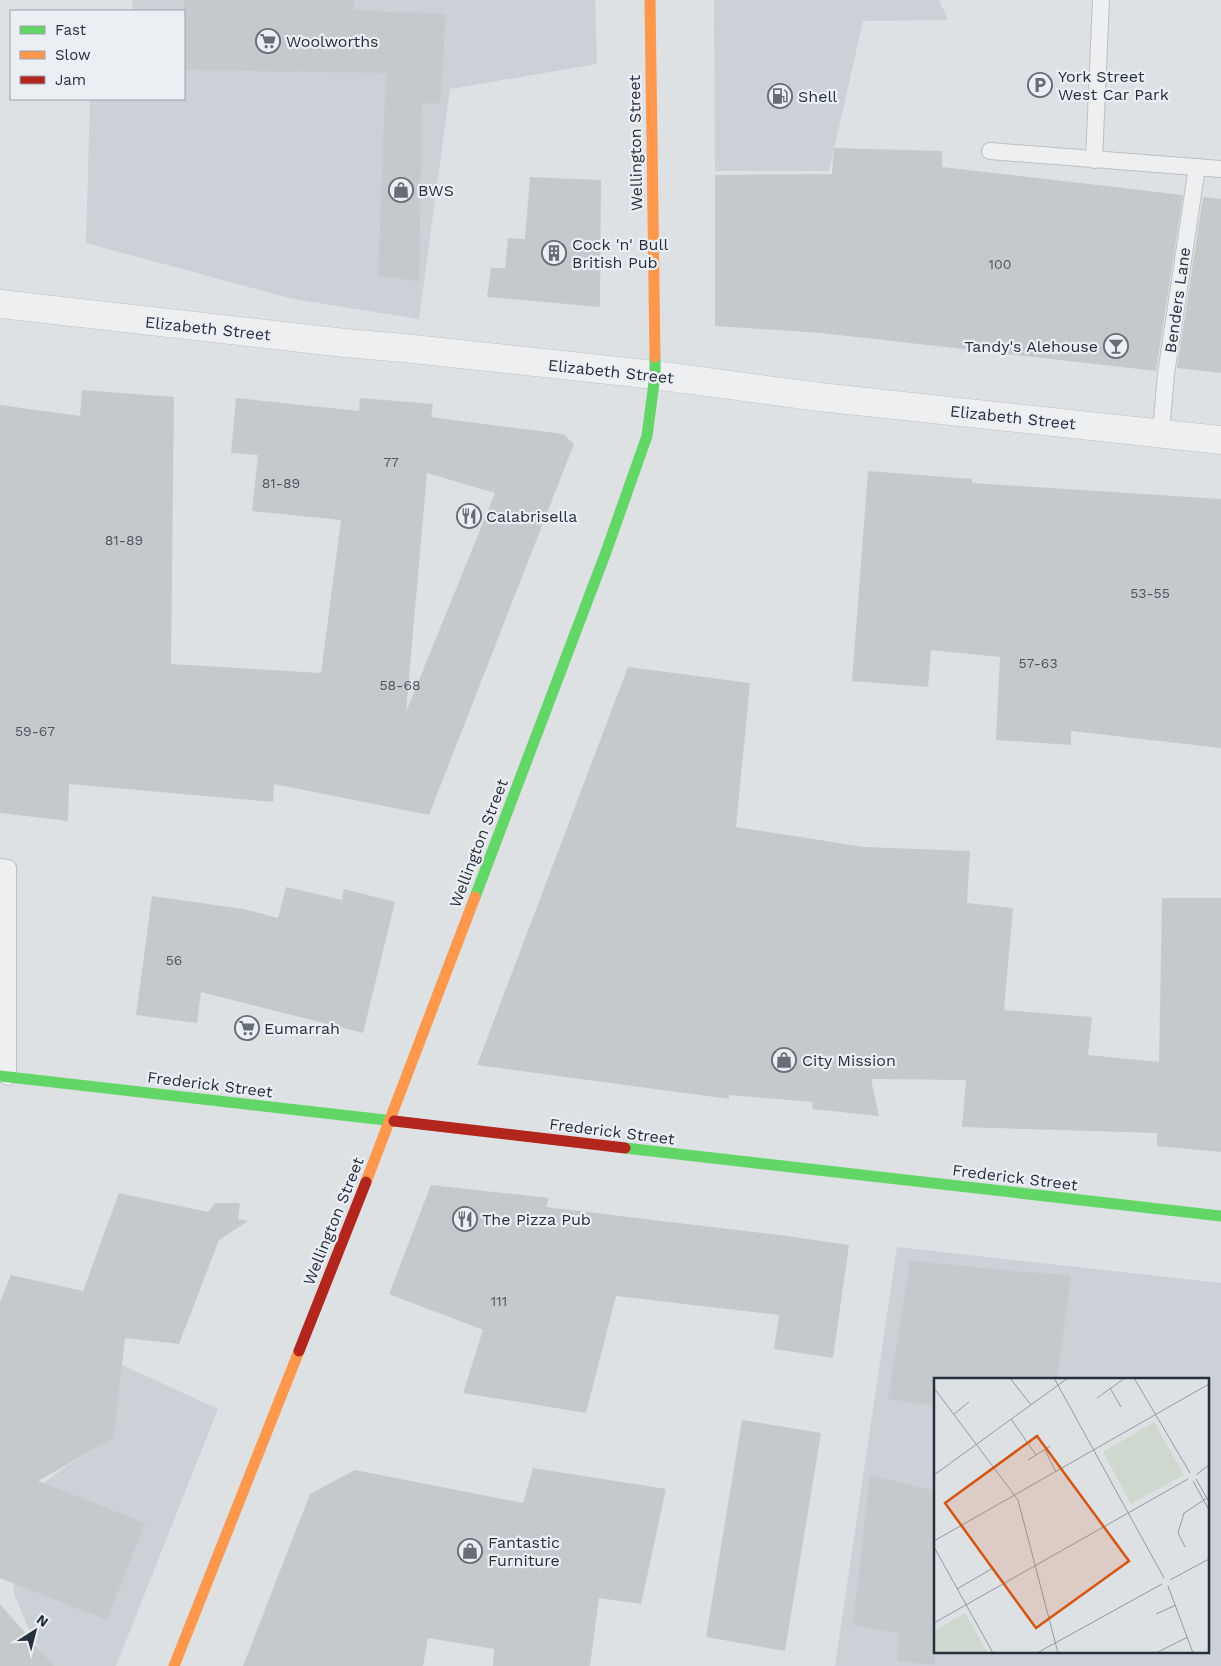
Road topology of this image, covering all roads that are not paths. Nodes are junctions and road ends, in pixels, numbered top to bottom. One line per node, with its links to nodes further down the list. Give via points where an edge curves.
1 (650, 0): 8 (main road, Wellington Street)
2 (1102, 0): 4 (lane)
3 (990, 151): 4 (lane)
4 (1094, 160): 5 (lane)
5 (1197, 167): 6 (lane); 9 (lane, Benders Lane, via 1166,374)
6 (1221, 169)
7 (0, 304): 8 (street, Elizabeth Street)
8 (655, 376): 9 (street, Elizabeth Street, via 820,397); 13 (main road, Wellington Street, via 647,436 613,534)
9 (1161, 432): 10 (street, Elizabeth Street)
10 (1221, 440)
11 (0, 867): 12 (lane, via 8,868)
12 (4, 1077): 13 (main road, Frederick Street)
13 (390, 1122): 14 (main road, Frederick Street); 15 (main road, Wellington Street)
14 (1221, 1216)
15 (174, 1666)

